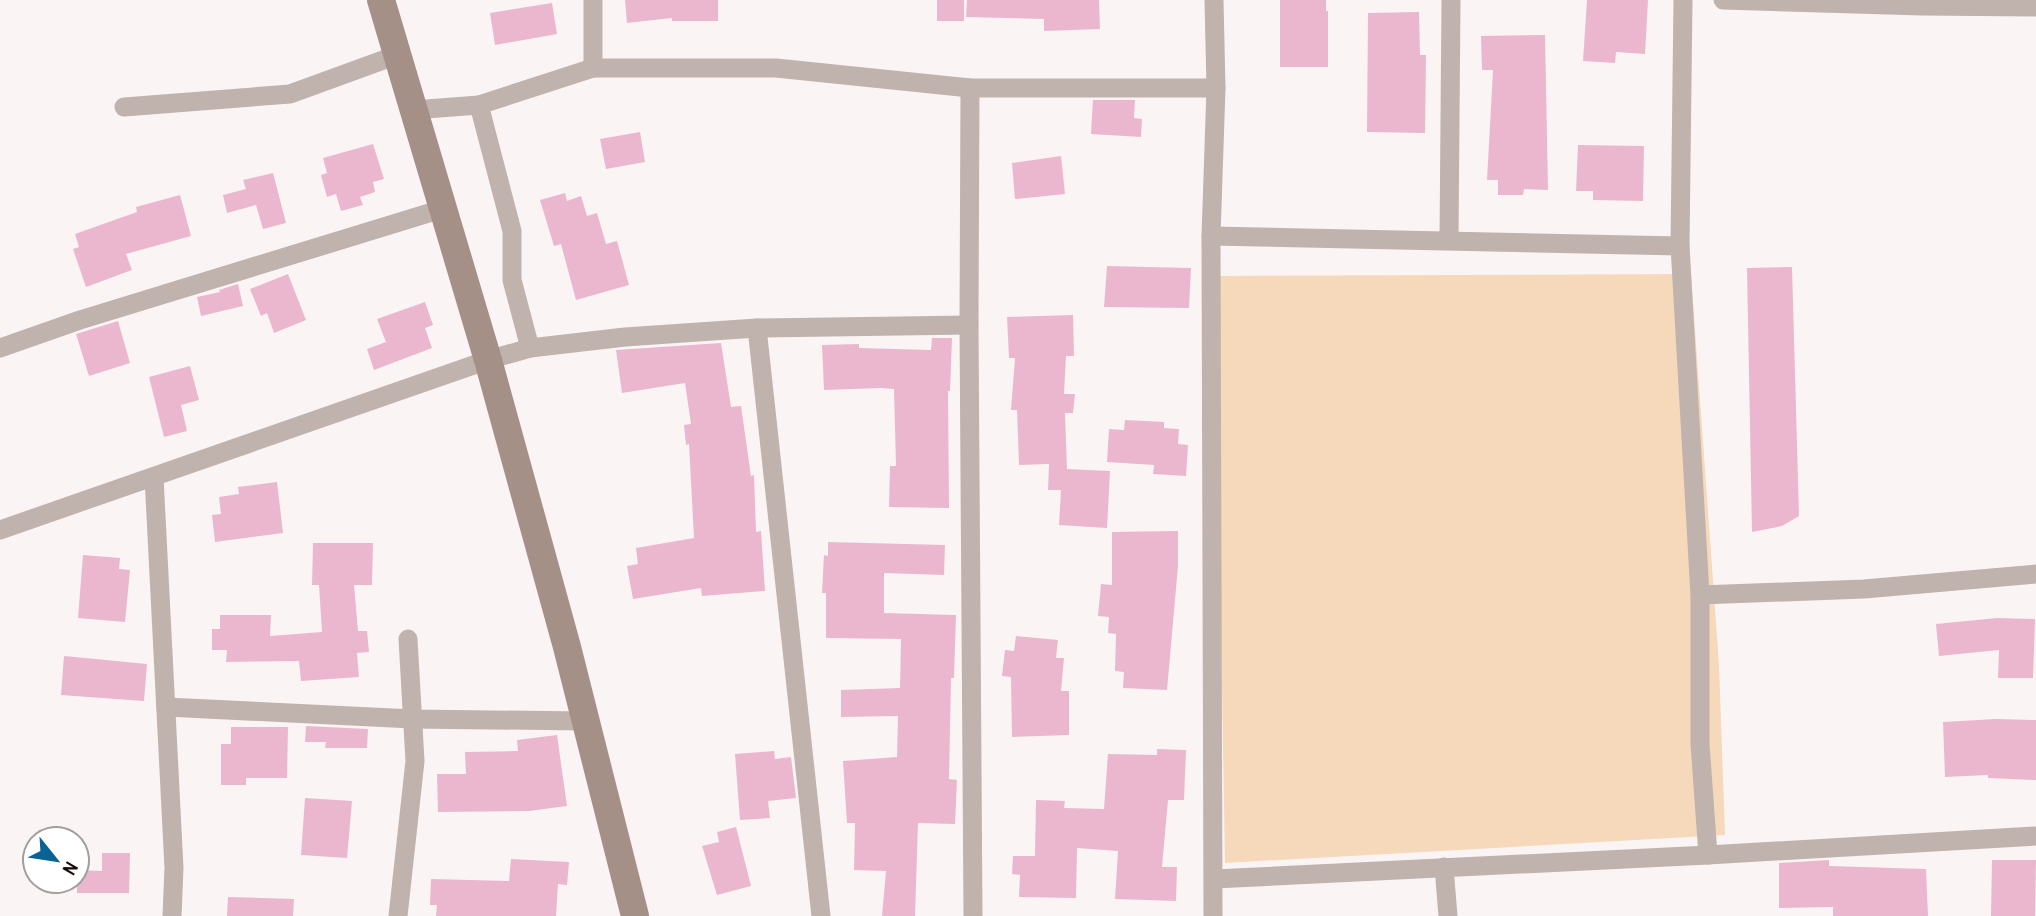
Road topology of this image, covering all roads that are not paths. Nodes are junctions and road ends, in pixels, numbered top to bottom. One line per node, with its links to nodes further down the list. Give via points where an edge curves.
1 (381, 0): 9 (street)
2 (593, 0): 10 (street)
3 (1214, 0): 12 (street)
4 (1451, 0): 18 (street)
5 (1683, 0): 19 (street)
6 (1723, 0): 7 (street)
7 (1922, 3): 8 (street)
8 (2036, 7)
9 (397, 55): 14 (street, via 290,94); 15 (street)
10 (593, 68): 11 (street, via 776,68); 13 (street)
11 (970, 88): 12 (street); 20 (street)
12 (1216, 88): 17 (street)
13 (479, 105): 15 (street); 23 (street, via 512,231 512,280)
14 (124, 107)
15 (413, 110): 16 (street)
16 (442, 209): 22 (street); 24 (street)
17 (1211, 236): 18 (street); 36 (street)
18 (1449, 240): 19 (street)
19 (1680, 246): 28 (street)
20 (969, 325): 21 (street); 41 (street)
21 (757, 328): 23 (street); 40 (street)
22 (0, 348)
23 (530, 348): 24 (street)
24 (488, 360): 25 (street); 32 (street)
25 (154, 477): 26 (street); 30 (street)
26 (0, 530)
27 (2036, 574): 28 (street, via 1864,589)
28 (1700, 595): 34 (street, via 1700,744)
29 (408, 639): 31 (street)
30 (166, 707): 31 (street); 37 (street)
31 (413, 719): 32 (street); 38 (street, via 415,761)
32 (585, 721): 39 (street)
33 (2036, 836): 34 (street)
34 (1708, 855): 35 (street)
35 (1444, 867): 36 (street); 43 (street)
36 (1214, 879): 42 (street)
37 (172, 916)
38 (398, 916)
39 (635, 916)
40 (821, 916)
41 (973, 916)
42 (1213, 916)
43 (1448, 916)

